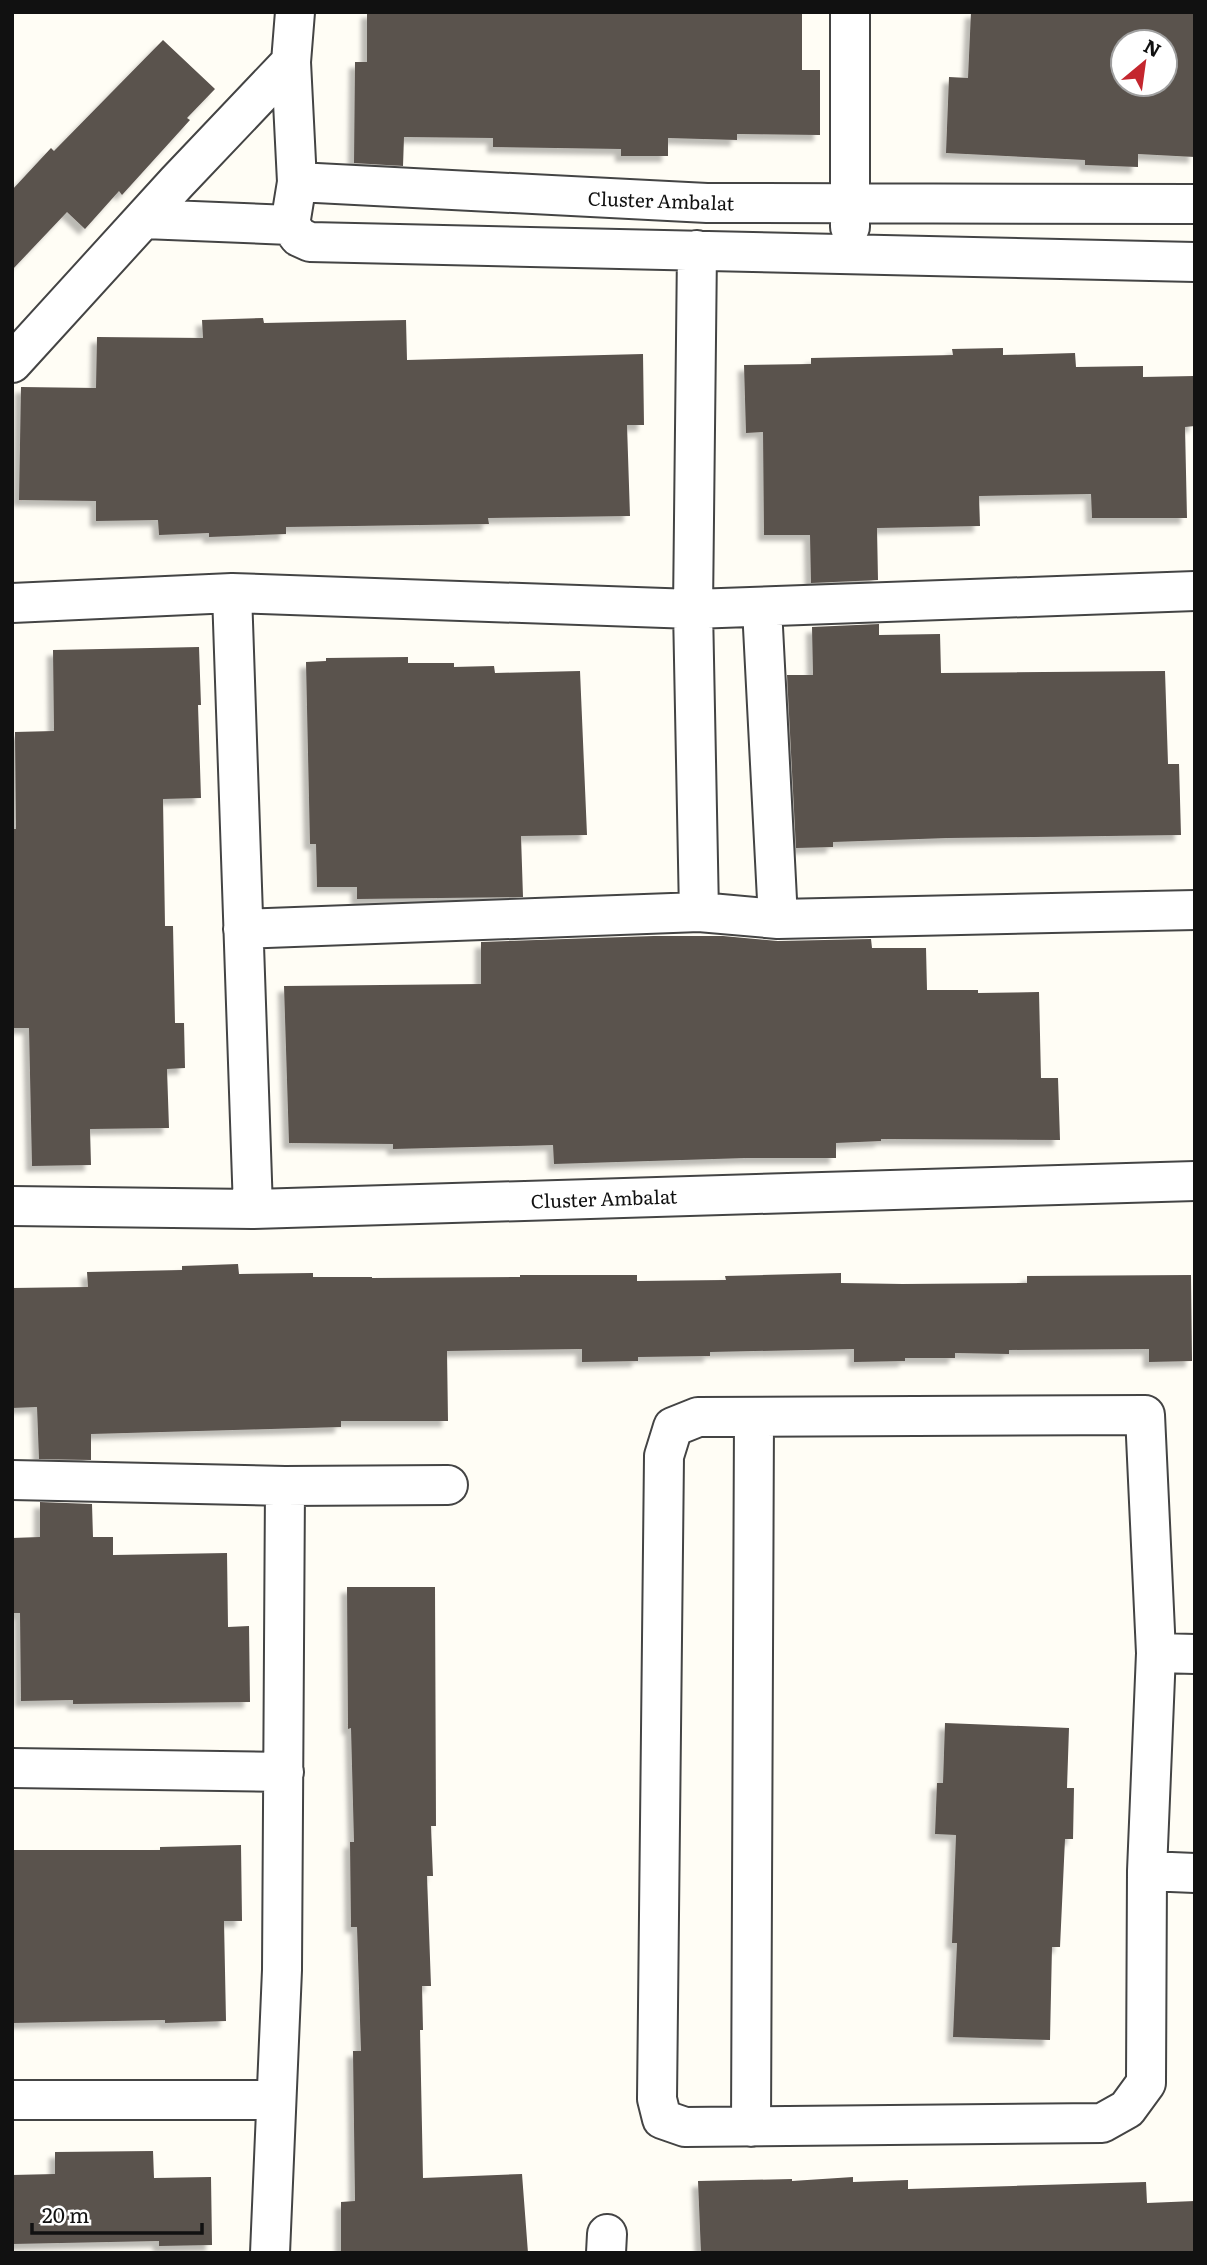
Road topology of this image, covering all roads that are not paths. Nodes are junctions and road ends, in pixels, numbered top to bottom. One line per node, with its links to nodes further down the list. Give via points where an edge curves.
1 (295, 12): 3 (street)
2 (850, 12): 5 (street)
3 (291, 62): 4 (street); 7 (street)
4 (297, 182): 5 (street, Cluster Ambalat, via 707,203); 8 (street)
5 (851, 202): 6 (street, Cluster Ambalat); 10 (street)
6 (1195, 204)
7 (144, 219): 8 (street); 12 (street)
8 (290, 225): 9 (street, via 310,242)
9 (697, 250): 10 (street); 17 (street)
10 (849, 253): 11 (street)
11 (1195, 262)
12 (12, 363)
13 (1195, 592): 16 (street)
14 (232, 593): 15 (street); 17 (street); 21 (street)
15 (12, 603)
16 (762, 607): 17 (street); 20 (street)
17 (693, 609): 19 (street)
18 (1195, 911): 20 (street)
19 (699, 912): 20 (street); 21 (street)
20 (778, 919)
21 (243, 929): 24 (street)
22 (1195, 1181): 24 (street, Cluster Ambalat)
23 (12, 1206): 24 (street, Cluster Ambalat)
24 (253, 1209)
25 (754, 1417): 29 (street, via 1145,1415); 37 (street); 37 (street, via 698,1417 673,1427 664,1456 657,2099 662,2119 685,2127)
26 (12, 1480): 28 (street)
27 (448, 1485): 28 (street)
28 (285, 1486): 32 (street)
29 (1156, 1653): 30 (street); 33 (street)
30 (1195, 1654)
31 (12, 1768): 32 (street)
32 (284, 1772): 36 (street)
33 (1147, 1871): 34 (street); 37 (street, via 1146,2083 1127,2109 1102,2123)
34 (1195, 1873)
35 (12, 2100): 36 (street)
36 (276, 2100): 38 (street)
37 (751, 2127)
38 (270, 2253)

